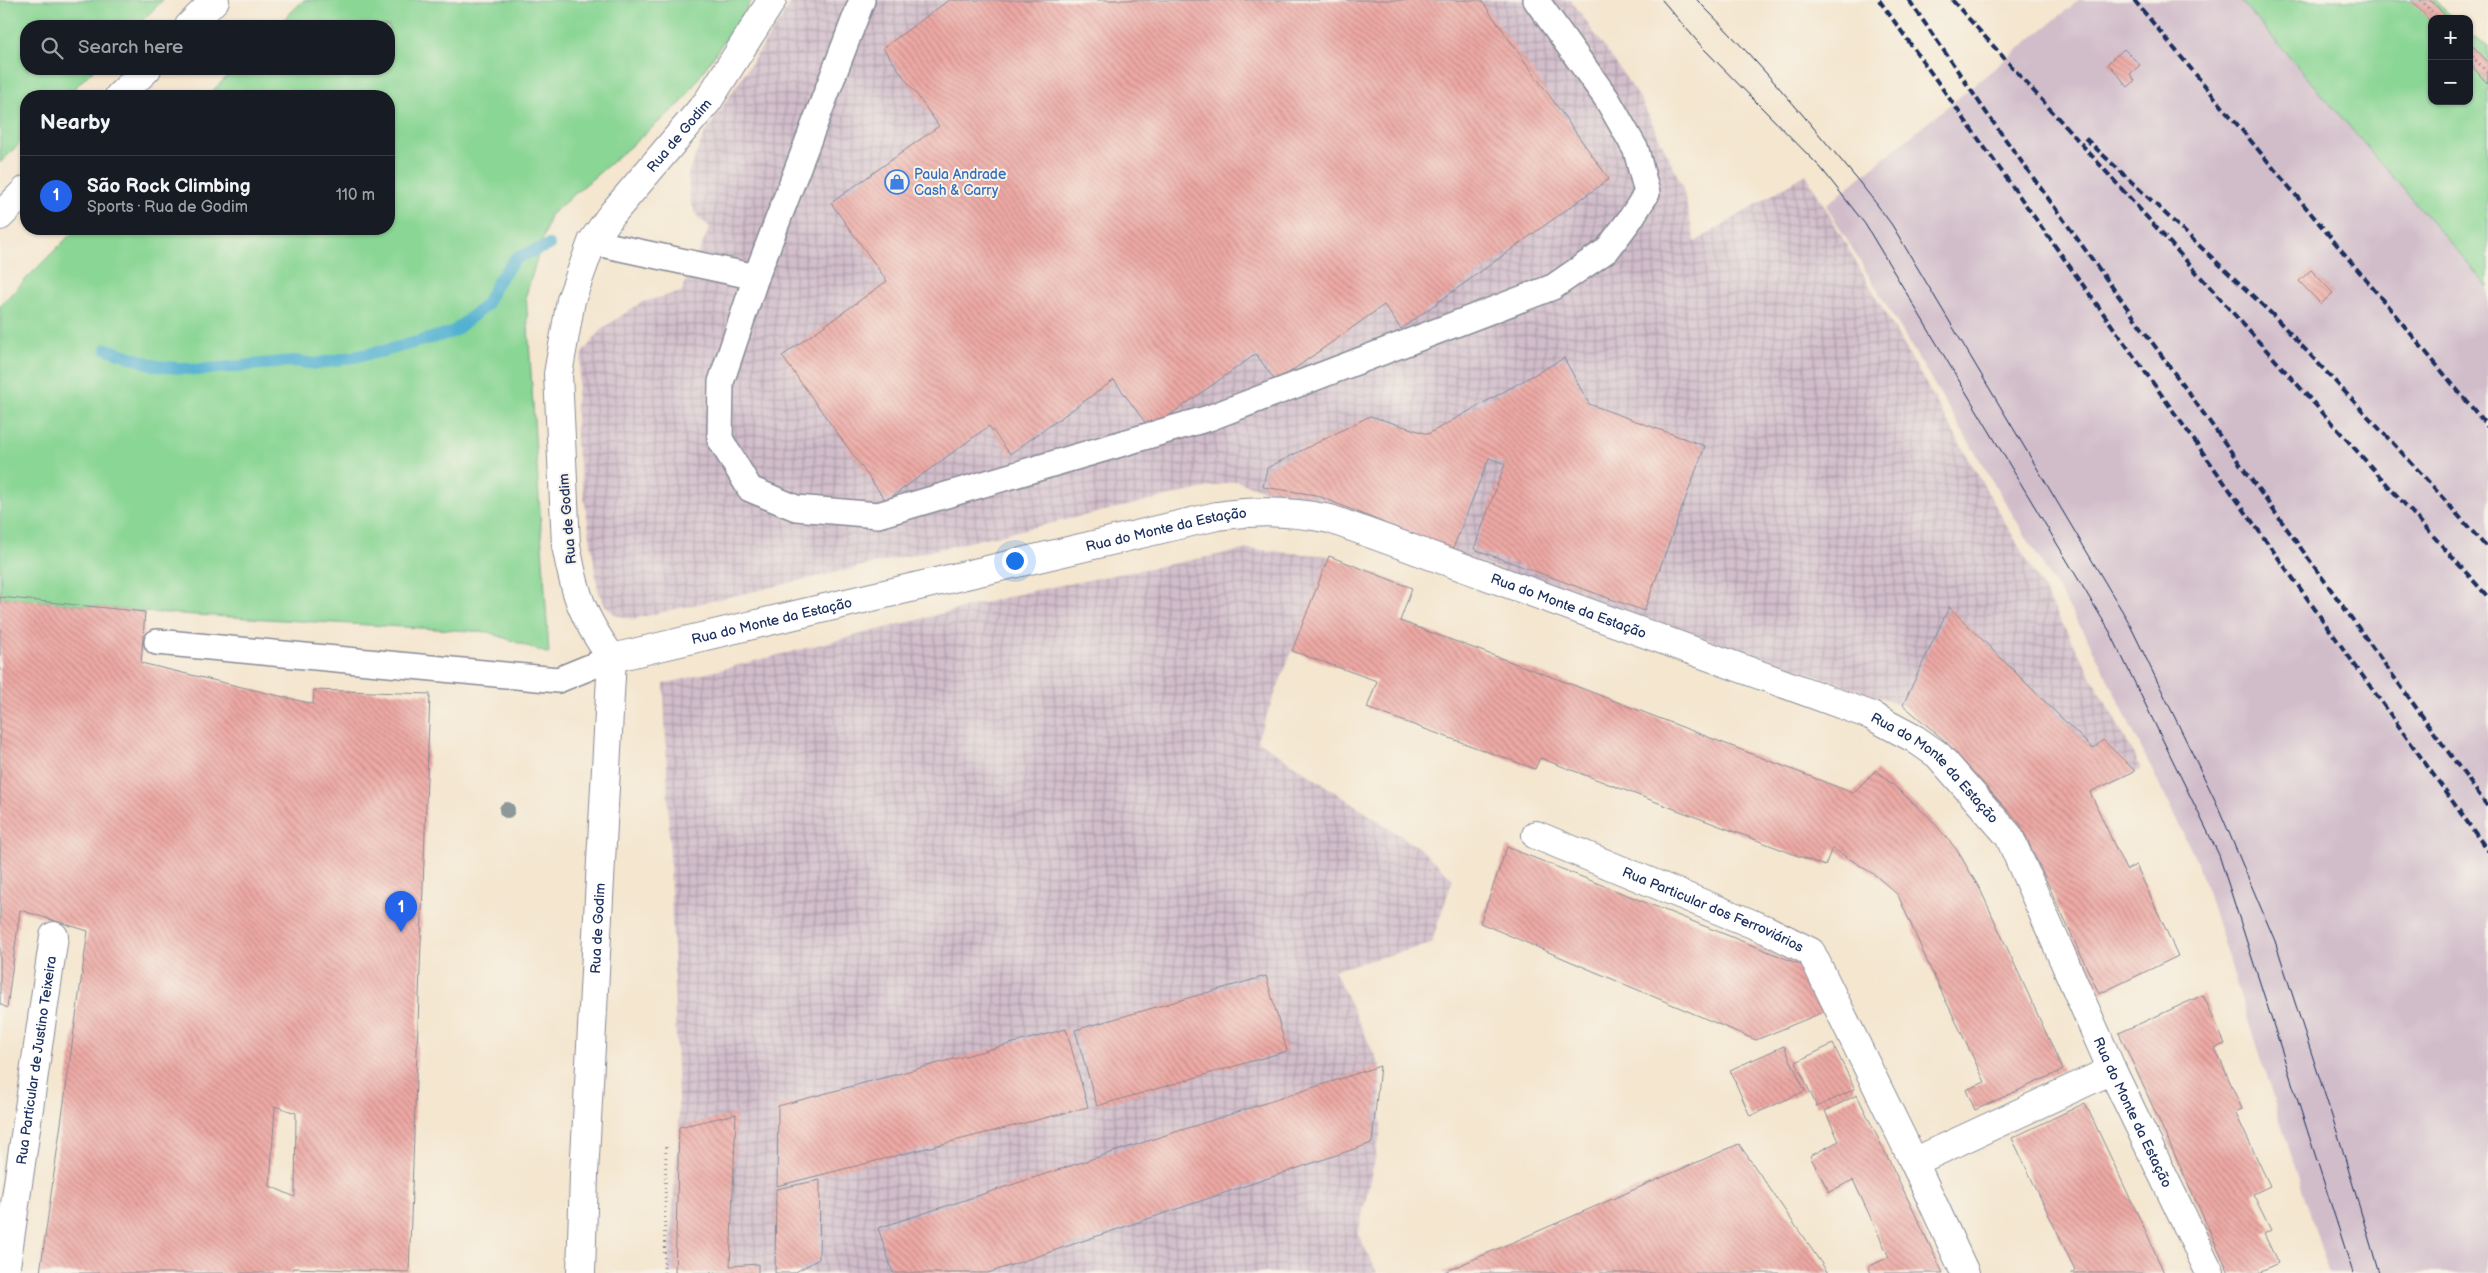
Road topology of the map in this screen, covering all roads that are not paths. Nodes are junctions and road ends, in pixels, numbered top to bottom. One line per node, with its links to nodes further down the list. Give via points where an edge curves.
1 (215, 0): 5 (street)
2 (772, 0): 10 (street, Rua de Godim, via 708,101)
3 (862, 0): 11 (lane)
4 (1536, 0): 11 (lane, via 1607,99 1636,150 1647,193 1607,250 1552,287 1209,418 878,515 796,508 750,489 720,439 721,382)
5 (195, 20)
6 (141, 75): 7 (street)
7 (125, 90)
8 (20, 196): 9 (street)
9 (0, 216)
10 (592, 242): 11 (lane); 13 (street, Rua de Godim, via 571,300 558,374 566,536 579,602 593,632)
11 (756, 277)
12 (157, 642): 13 (lane, via 558,680)
13 (612, 658): 16 (street, Rua do Monte da Estação, via 1217,516 1252,511 1306,514 1330,519 1870,715 1938,755 2009,836); 19 (street, Rua de Godim)
14 (1536, 835): 17 (street, Rua Particular dos Ferroviários, via 1767,930 1811,952)
15 (54, 936): 18 (street, Rua Particular de Justino Teixeira)
16 (2112, 1070): 17 (street); 21 (street, Rua do Monte da Estação)
17 (1914, 1162): 20 (street, Rua Particular dos Ferroviários)
18 (5, 1273)
19 (581, 1273)
20 (1966, 1273)
21 (2210, 1273)

